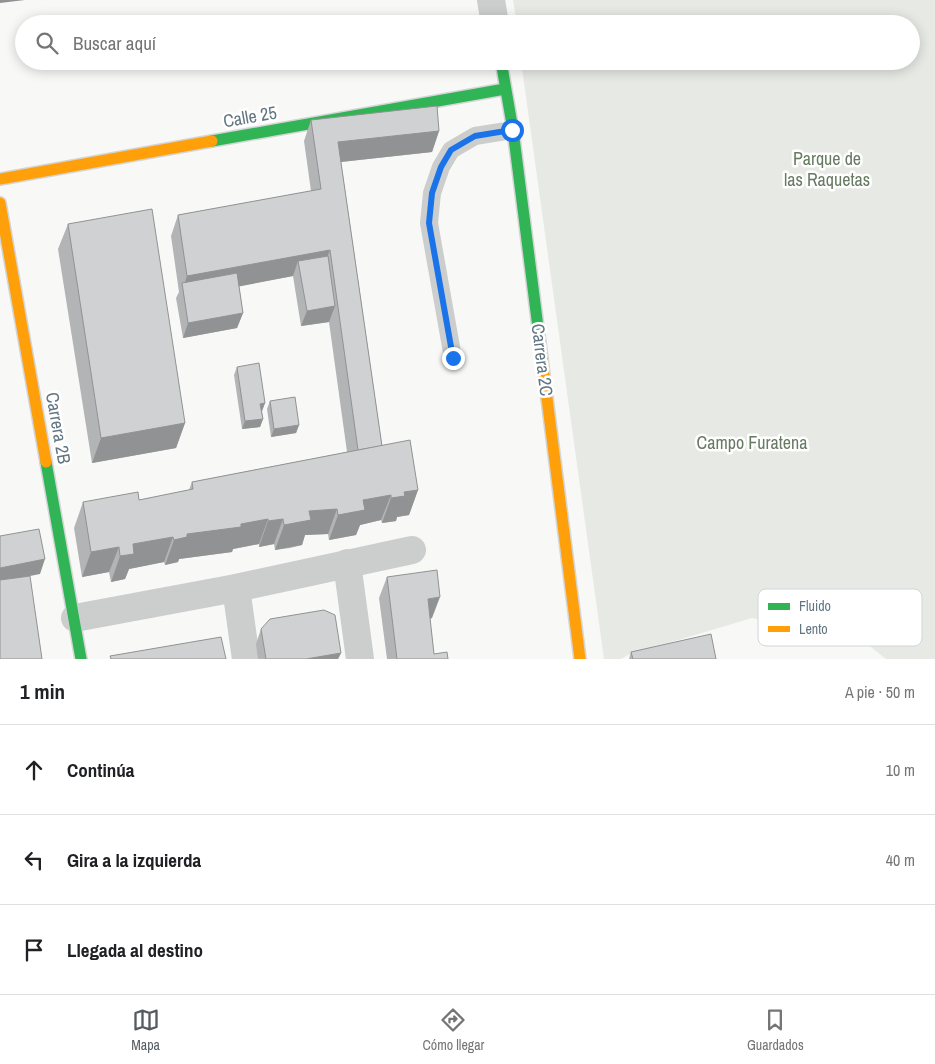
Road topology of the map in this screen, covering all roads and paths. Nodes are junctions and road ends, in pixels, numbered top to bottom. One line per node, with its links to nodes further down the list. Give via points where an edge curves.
1 (491, 0): 2 (street)
2 (494, 15)
3 (502, 70): 4 (street, Carrera 2C)
4 (505, 89): 5 (street, Carrera 2C); 6 (street, Calle 25)
5 (512, 130): 8 (lane, via 475,136 451,150 432,193 429,223); 16 (street, Carrera 2C)
6 (0, 179)
7 (0, 203): 12 (street, Carrera 2B)
8 (453, 358)
9 (412, 550): 10 (street)
10 (347, 563): 11 (street); 15 (street)
11 (236, 588): 12 (street); 14 (street)
12 (75, 618): 13 (street, Carrera 2B)
13 (81, 659)
14 (246, 659)
15 (360, 659)
16 (580, 659)

